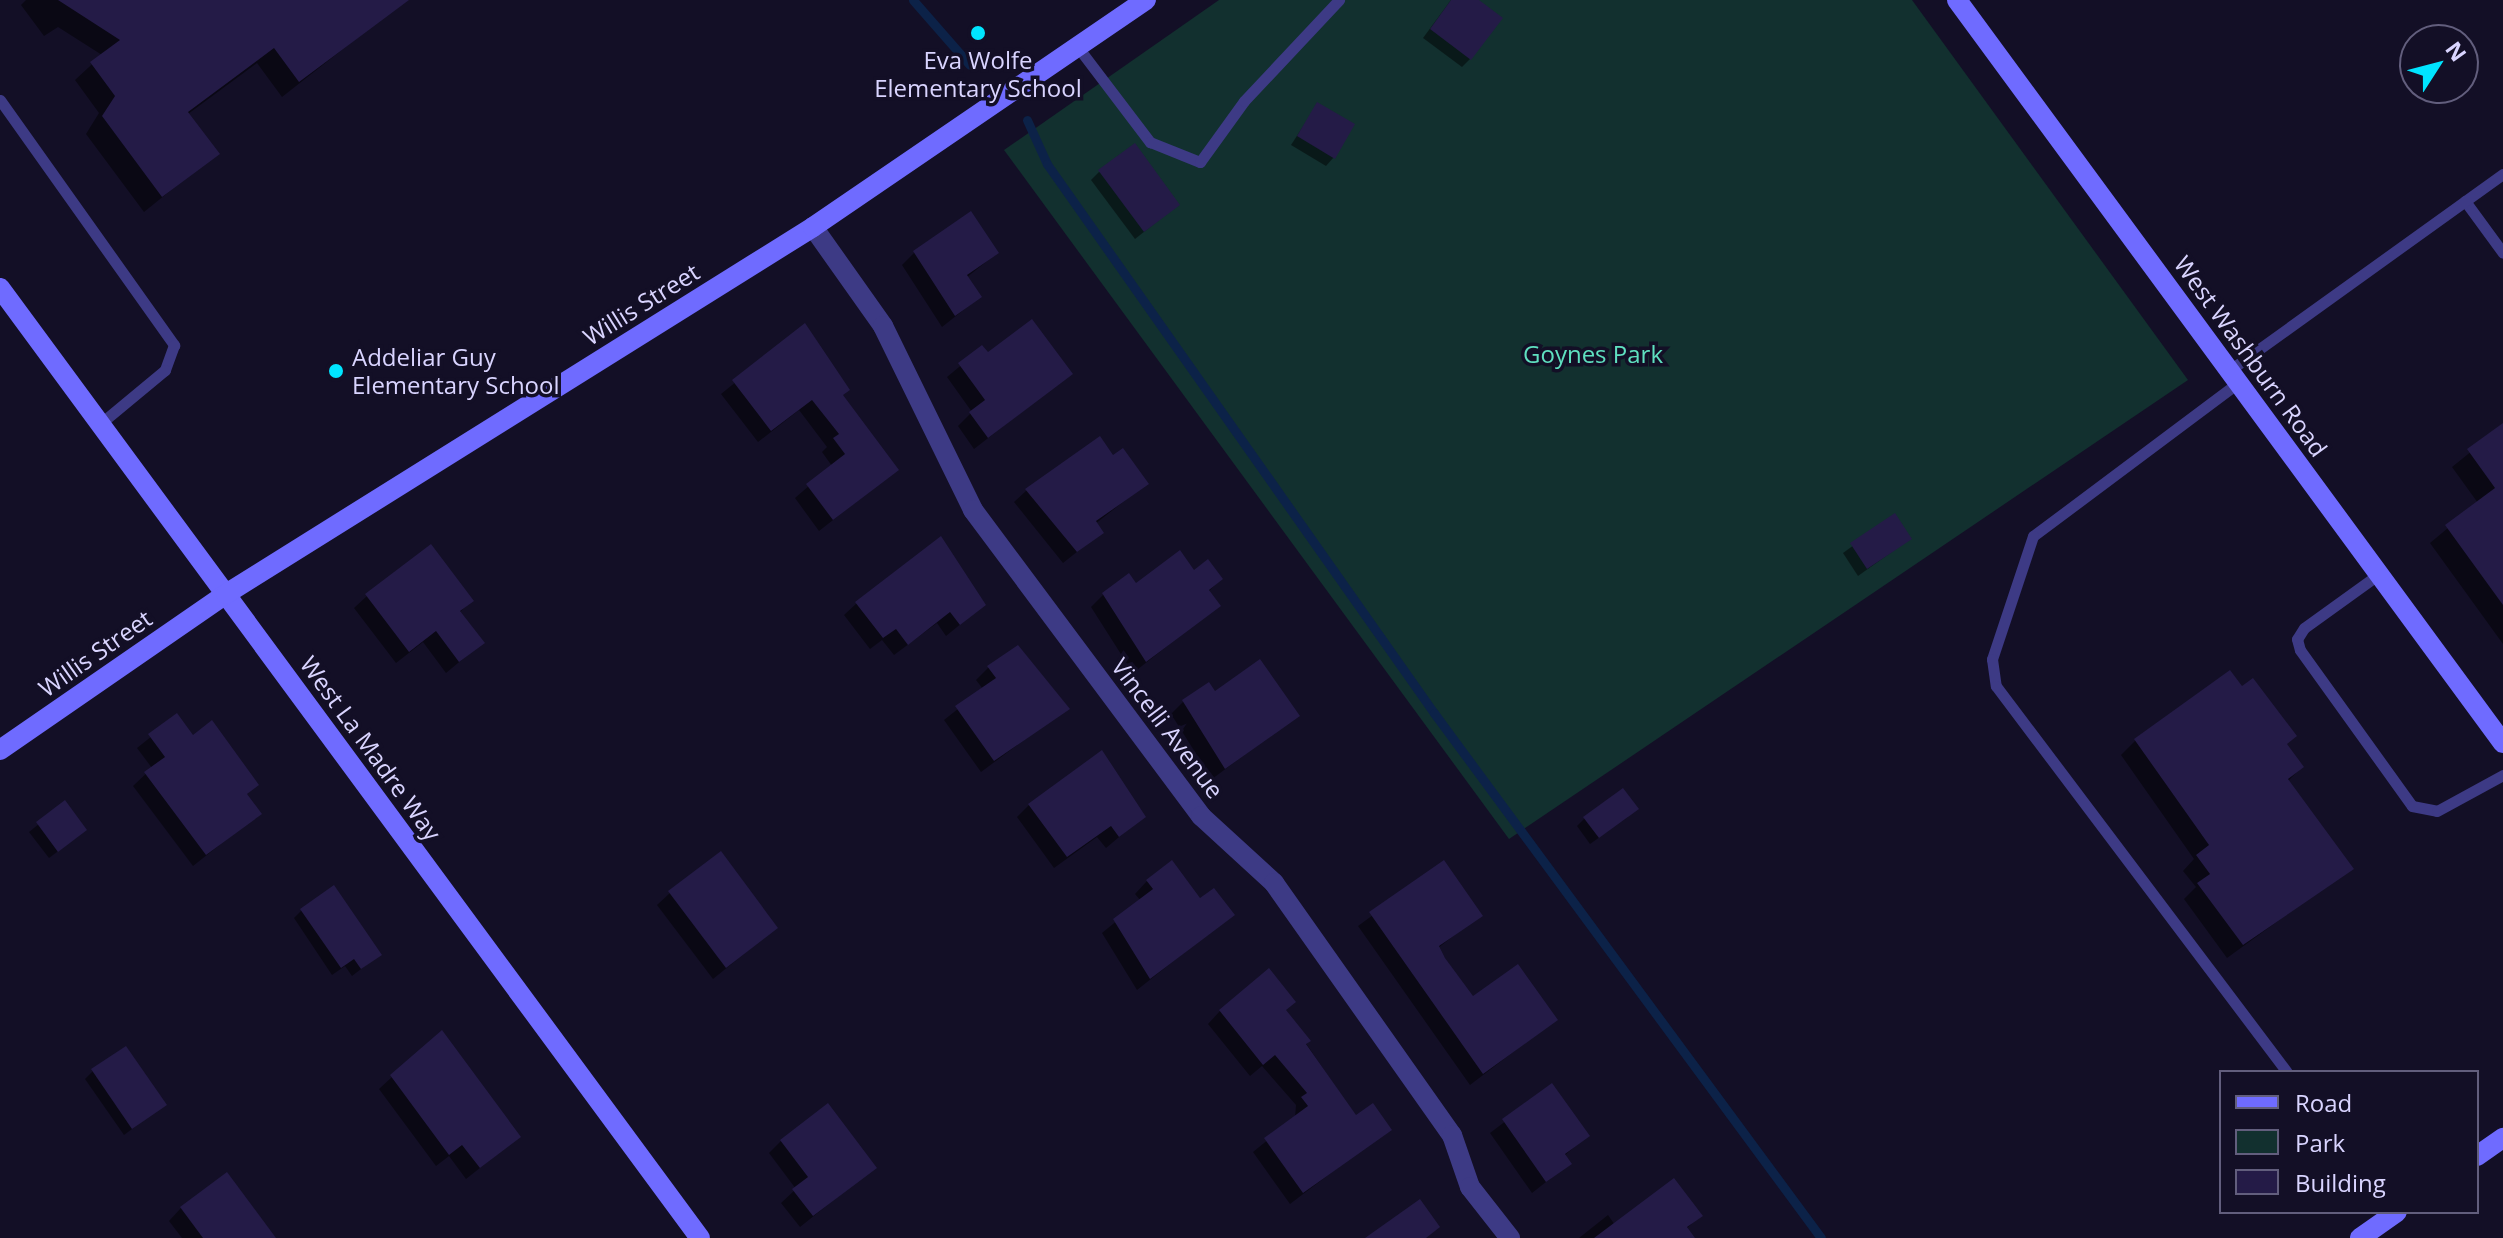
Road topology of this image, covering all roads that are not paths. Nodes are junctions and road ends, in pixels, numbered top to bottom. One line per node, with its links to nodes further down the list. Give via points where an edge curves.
1 (1146, 0): 4 (street, Willis Street)
2 (1339, 0): 4 (lane, via 1244,101 1200,162 1150,142)
3 (1957, 0): 11 (street, West Washburn Road)
4 (1077, 46): 8 (street, Willis Street)
5 (0, 100): 12 (lane, via 174,345 165,370)
6 (2503, 174): 7 (lane)
7 (2465, 201): 9 (lane); 11 (lane)
8 (813, 227): 14 (street, Willis Street); 23 (street, Vincelli Avenue, via 883,326 973,510 1201,816 1274,883 1452,1135 1470,1187)
9 (2503, 253)
10 (0, 288): 12 (street, West La Madre Way)
11 (2234, 376): 13 (street, West Washburn Road); 18 (lane, via 2033,536 1992,659 1996,686)
12 (100, 424): 14 (street, West La Madre Way)
13 (2379, 574): 15 (street, West Washburn Road); 17 (lane, via 2304,628 2297,639 2300,650 2412,806 2437,811)
14 (226, 594): 16 (street, Willis Street); 22 (street, West La Madre Way)
15 (2503, 743)
16 (0, 750)
17 (2503, 775)
18 (2285, 1070)
19 (2503, 1138): 20 (street)
20 (2479, 1155)
21 (2393, 1214): 24 (street)
22 (700, 1238)
23 (1510, 1238)
24 (2360, 1238)

